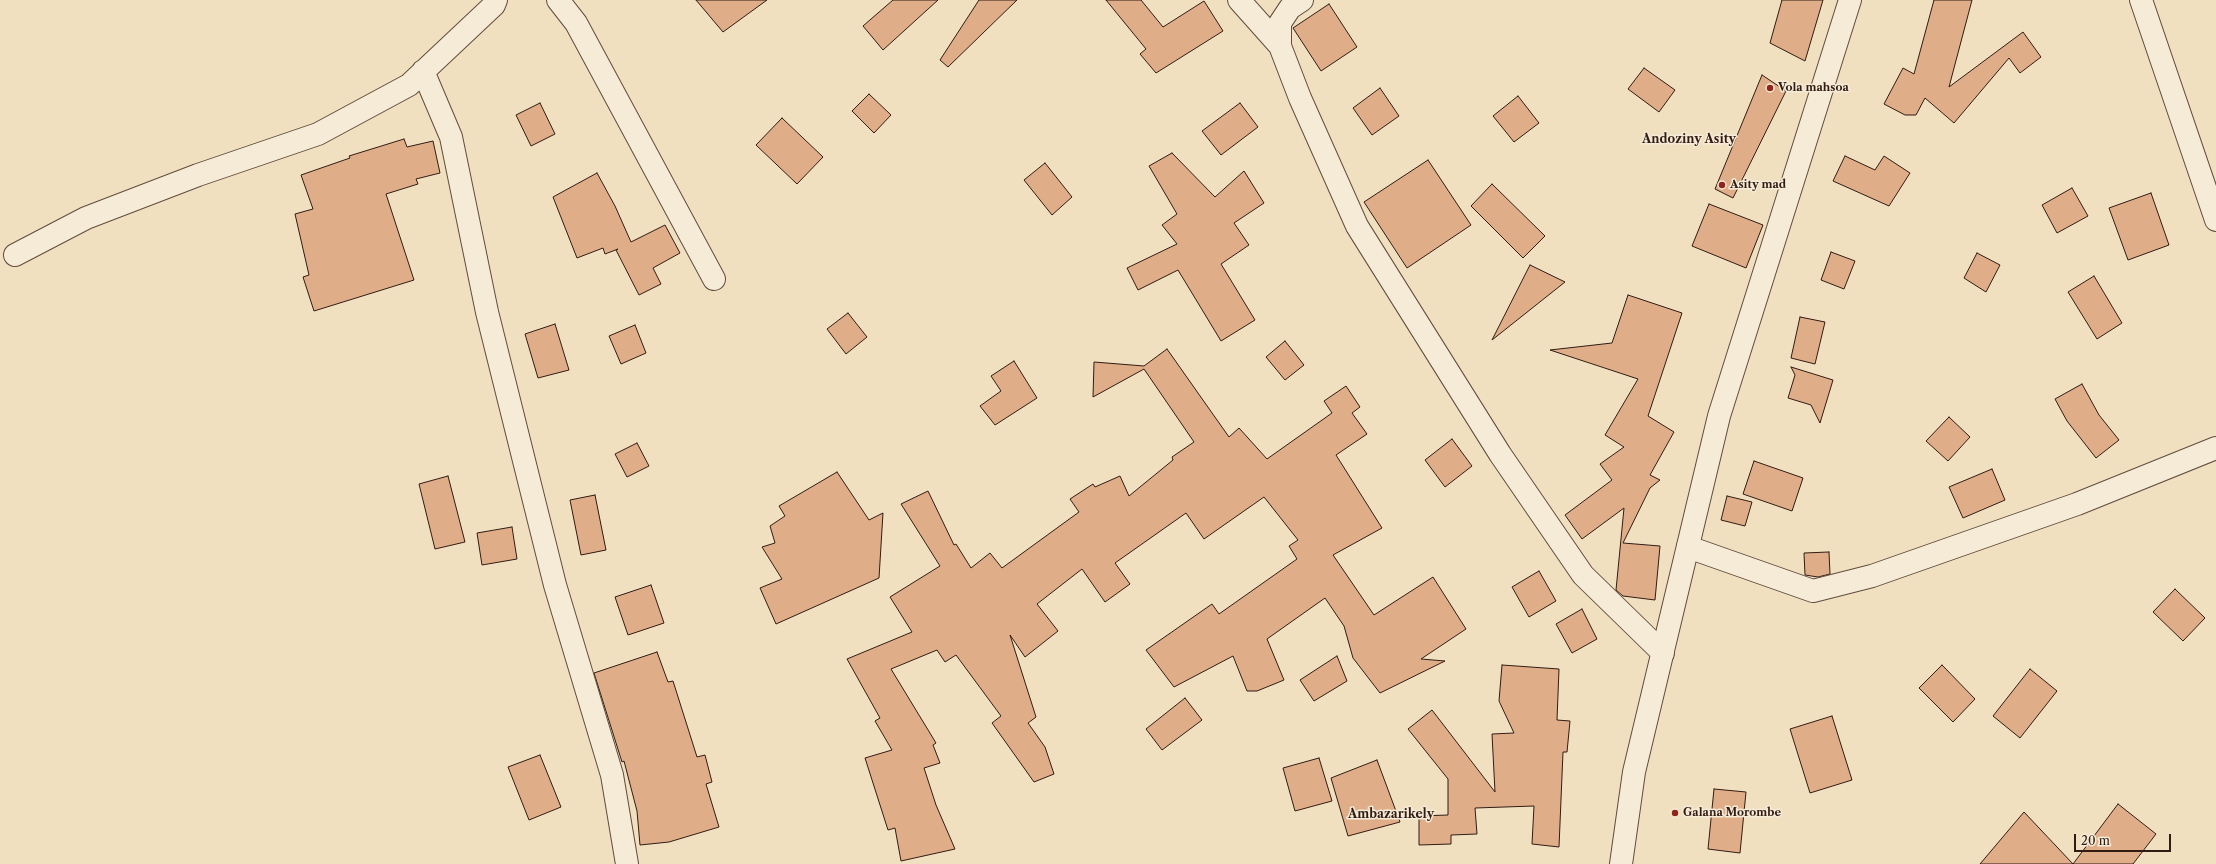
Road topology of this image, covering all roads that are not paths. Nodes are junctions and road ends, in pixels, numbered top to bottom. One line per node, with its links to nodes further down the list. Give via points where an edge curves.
1 (496, 0): 8 (street, via 494,5)
2 (558, 0): 11 (street, via 576,23)
3 (1239, 0): 7 (street)
4 (1302, 0): 7 (street, via 1290,8 1280,23)
5 (1850, 0): 13 (street, via 1719,416)
6 (2141, 0): 9 (street)
7 (1280, 46): 14 (street, via 1300,98 1357,226 1500,454 1583,575)
8 (423, 71): 10 (street, via 409,84 318,134 198,175 86,218); 15 (street, via 451,137 487,312 555,585 612,775)
9 (2216, 220)
10 (15, 255)
11 (714, 279)
12 (2216, 448): 13 (street, via 2047,514 1872,576 1812,591)
13 (1688, 548): 14 (street)
14 (1663, 653): 16 (street, via 1634,772)
15 (627, 864)
16 (1621, 864)

